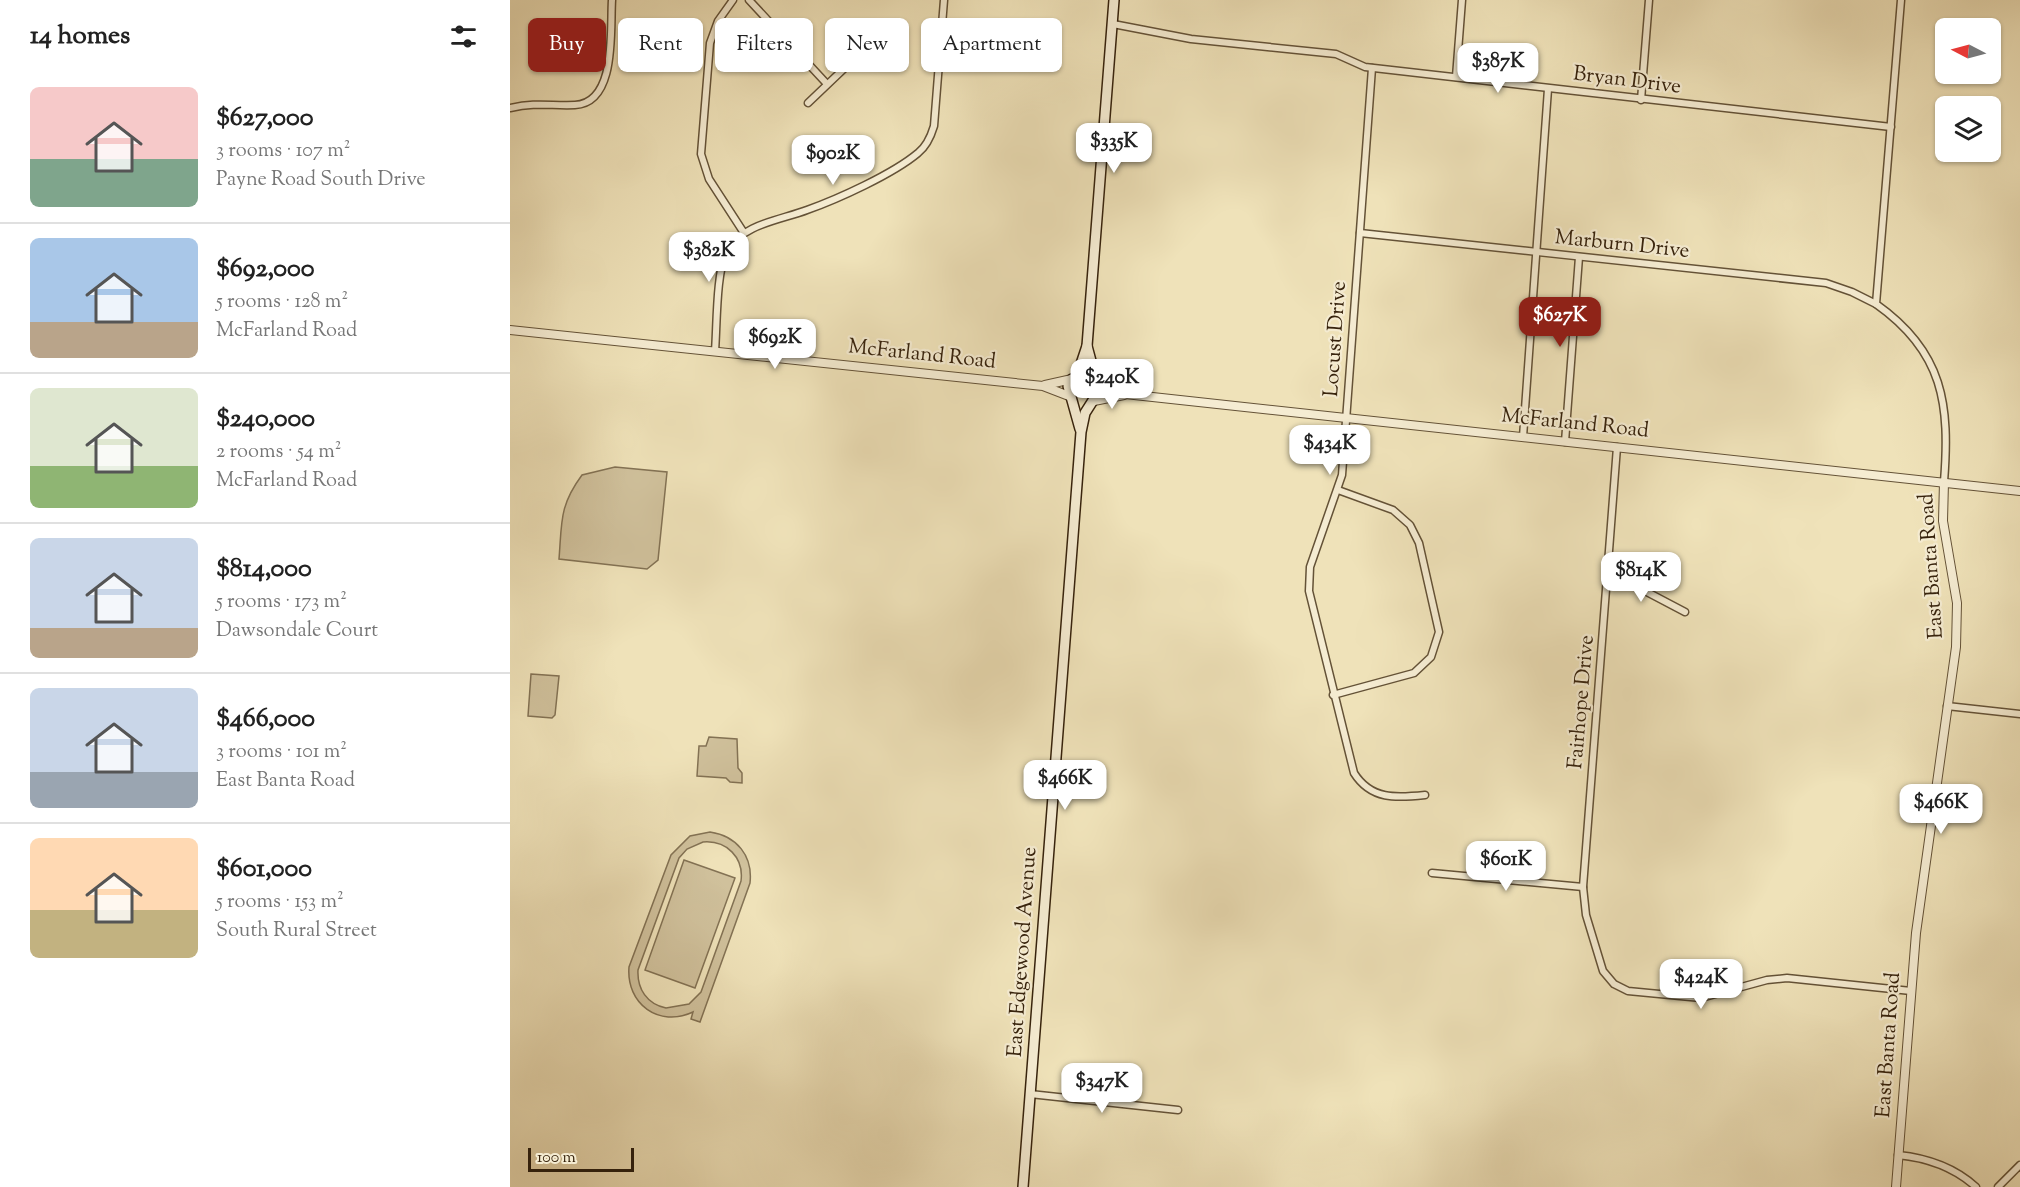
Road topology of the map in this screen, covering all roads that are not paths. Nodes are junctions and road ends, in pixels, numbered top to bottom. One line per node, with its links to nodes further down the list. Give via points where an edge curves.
1 (612, 0): 17 (street, via 606,77 597,95 580,104 538,103)
2 (733, 0): 19 (street, via 718,21 710,44 701,154 709,179)
3 (749, 0): 13 (street)
4 (944, 0): 19 (street, via 934,126 919,153 810,209)
5 (1114, 0): 9 (main road, East Edgewood Avenue)
6 (1462, 0): 12 (street)
7 (1649, 0): 15 (street)
8 (1901, 0): 18 (street)
9 (1113, 24): 10 (street, Bryan Drive, via 1191,39 1336,54); 25 (main road, East Edgewood Avenue)
10 (1372, 68): 12 (street, Bryan Drive); 20 (street, Locust Drive)
11 (840, 72): 13 (street)
12 (1456, 77): 14 (street, Bryan Drive)
13 (827, 84): 16 (street)
14 (1548, 89): 15 (street, Bryan Drive); 21 (street)
15 (1641, 100): 18 (street, Bryan Drive)
16 (808, 103)
17 (510, 108)
18 (1891, 127): 23 (street)
19 (744, 233): 26 (street, via 729,247 722,264)
20 (1360, 233): 21 (street, Marburn Drive); 33 (street, Locust Drive)
21 (1536, 252): 22 (street, Marburn Drive); 35 (street)
22 (1579, 257): 23 (street, Marburn Drive, via 1826,284 1852,291); 36 (street)
23 (1876, 304): 38 (street, East Banta Road, via 1917,343 1938,381 1947,426)
24 (510, 330): 26 (street, McFarland Road)
25 (1087, 346): 27 (main road, East Edgewood Avenue); 28 (main road, East Edgewood Avenue)
26 (715, 351): 29 (street, McFarland Road)
27 (1074, 378): 28 (main road, via 1086,375); 29 (street, McFarland Road); 31 (main road, East Edgewood Avenue, via 1068,386)
28 (1096, 381): 30 (street, McFarland Road); 32 (main road, East Edgewood Avenue, via 1099,391)
29 (1043, 386): 31 (street, McFarland Road)
30 (1125, 394): 32 (street, McFarland Road); 33 (street, McFarland Road)
31 (1071, 398): 32 (main road, via 1083,405); 34 (main road, East Edgewood Avenue)
32 (1093, 402): 34 (main road, East Edgewood Avenue)
33 (1346, 418): 35 (street, McFarland Road); 39 (street, Locust Drive)
34 (1081, 432): 50 (main road, East Edgewood Avenue)
35 (1523, 437): 36 (street, McFarland Road)
36 (1565, 442): 37 (street, McFarland Road)
37 (1617, 447): 38 (street, McFarland Road); 41 (street, Fairhope Drive)
38 (1944, 482): 40 (street, McFarland Road); 44 (street, East Banta Road, via 1943,521 1957,614)
39 (1338, 490): 43 (street, Locust Drive, via 1310,567 1309,586); 43 (street, via 1393,510 1410,525 1419,543 1439,632 1431,657 1414,673)
40 (2020, 491)
41 (1609, 572): 42 (street); 48 (street, Fairhope Drive)
42 (1685, 612)
43 (1333, 695): 46 (street, Locust Drive, via 1351,767 1360,782 1385,797)
44 (1947, 705): 45 (street); 49 (street, East Banta Road, via 1926,846)
45 (2020, 714)
46 (1425, 795)
47 (1432, 873): 48 (street)
48 (1583, 887): 49 (street, Fairhope Drive, via 1586,915 1603,971 1614,984 1628,991 1698,999 1787,978)
49 (1911, 991): 52 (street, East Banta Road)
50 (1030, 1094): 51 (street); 54 (main road, East Edgewood Avenue)
51 (1178, 1110)
52 (1898, 1155): 55 (street, East Banta Road); 56 (street, via 1942,1165)
53 (2020, 1166): 57 (street)
54 (1023, 1187)
55 (1896, 1187)
56 (1976, 1187)
57 (1998, 1187)

